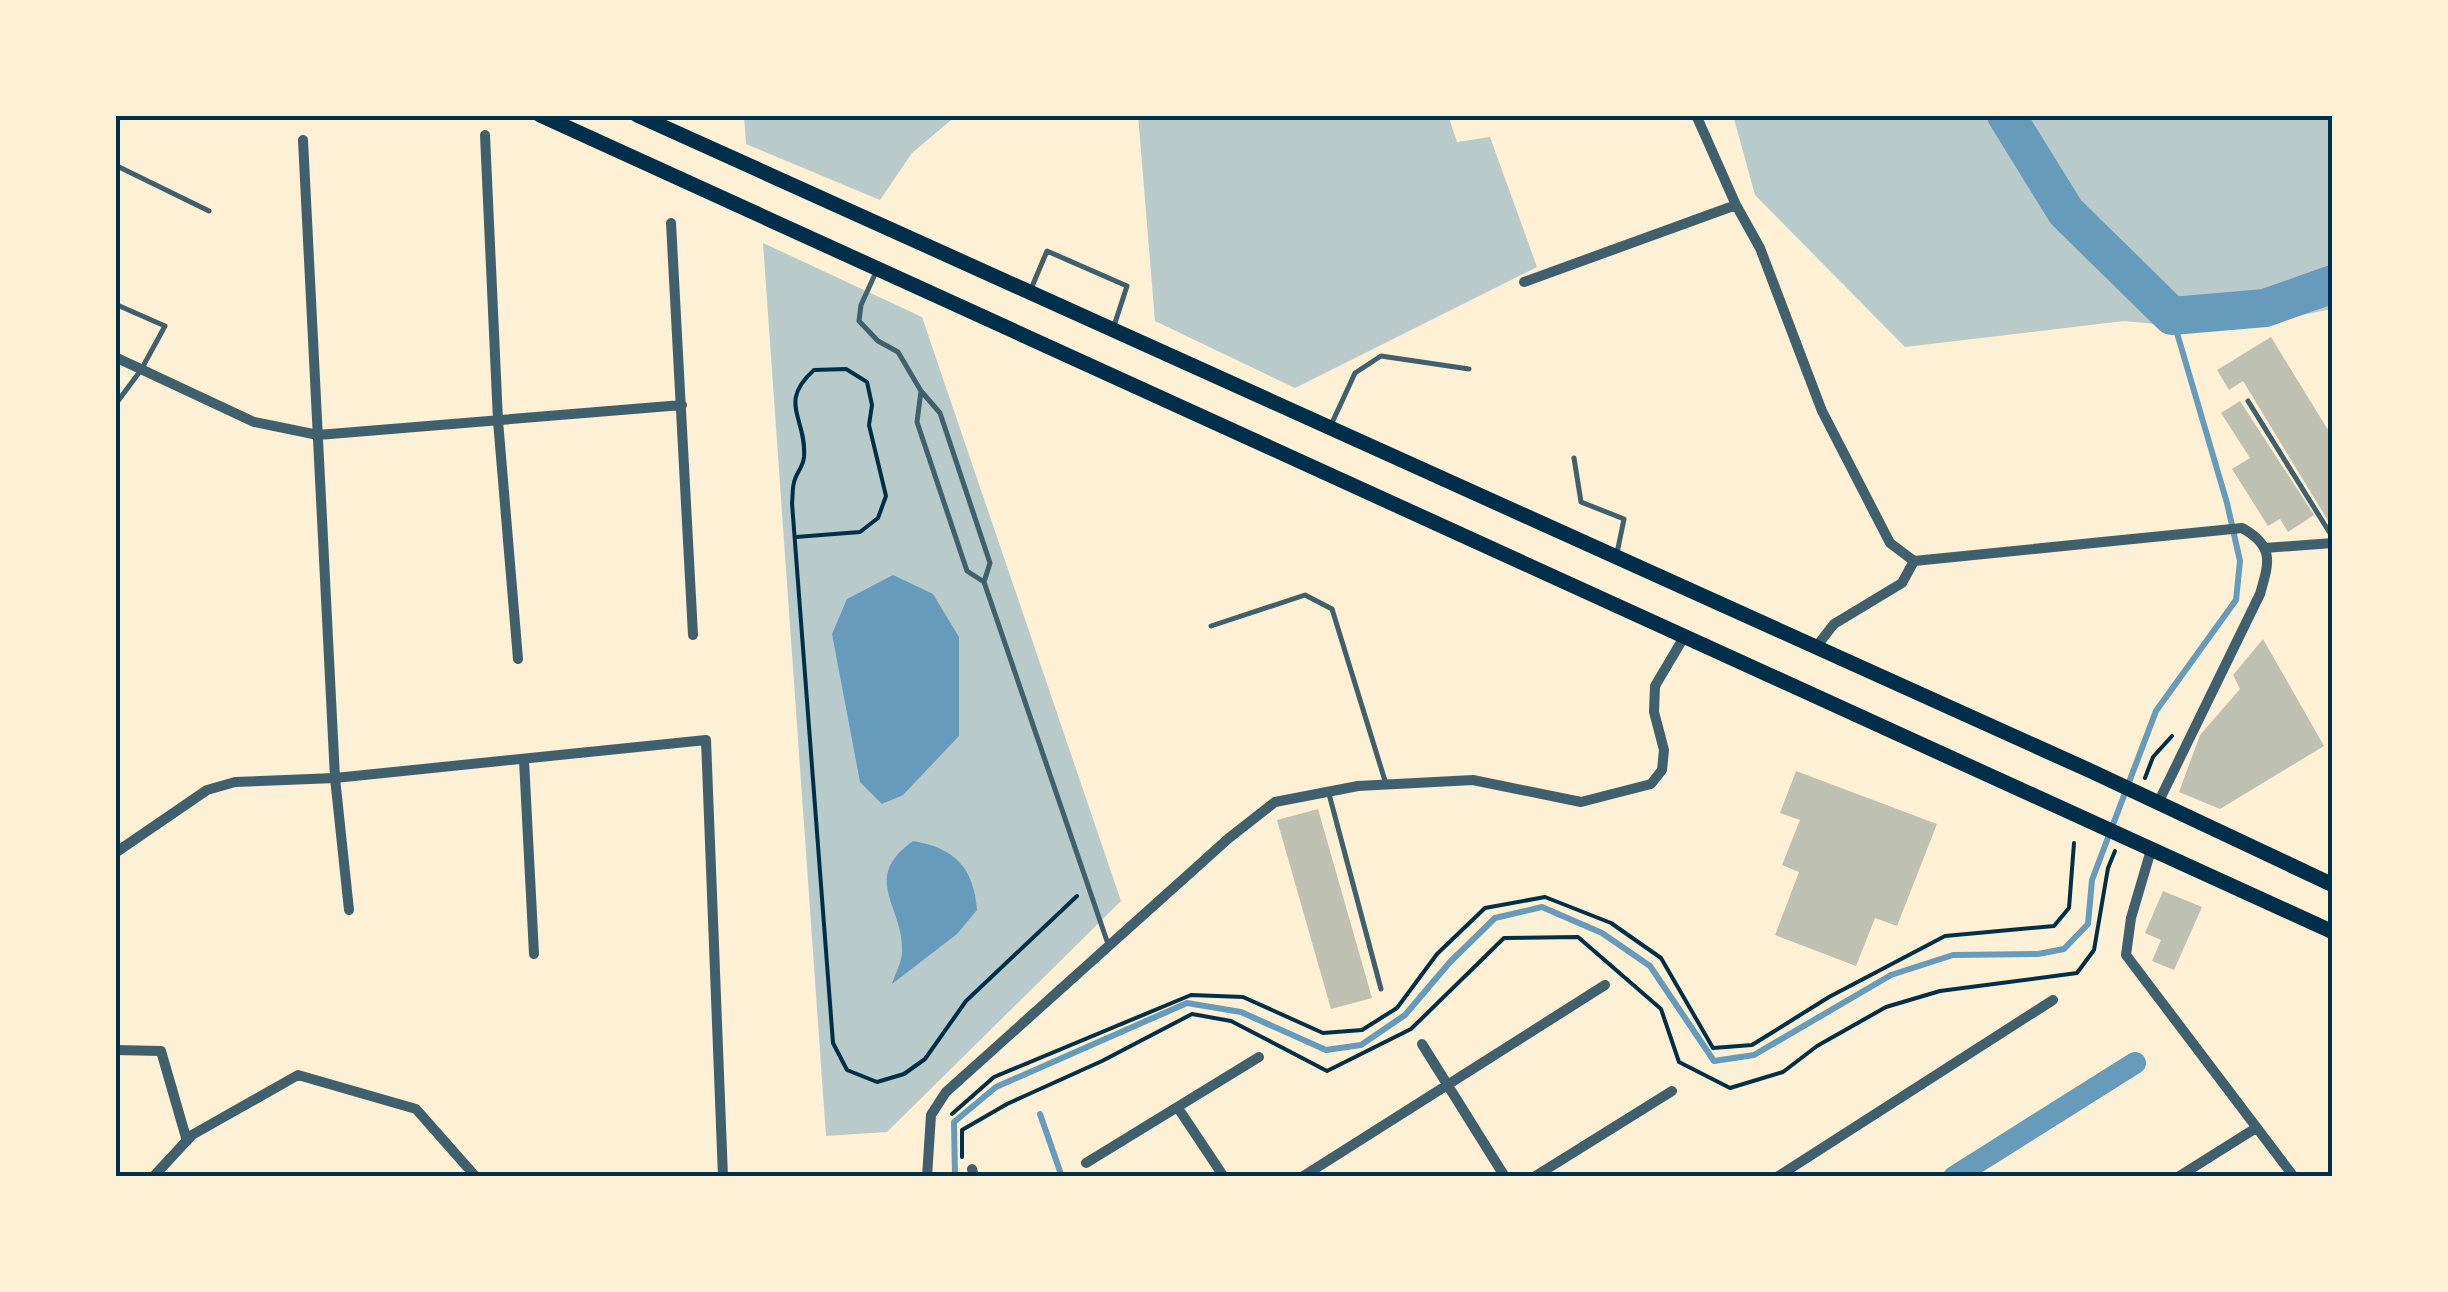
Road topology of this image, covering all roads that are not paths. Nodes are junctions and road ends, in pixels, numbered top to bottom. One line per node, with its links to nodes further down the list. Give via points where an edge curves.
1 (540, 115): 10 (main road)
2 (637, 115): 12 (main road)
3 (1696, 115): 7 (street)
4 (485, 135): 22 (street)
5 (304, 140): 24 (street)
6 (115, 164): 8 (lane)
7 (1736, 205): 11 (street); 29 (street, via 1760,248 1822,411 1890,542)
8 (209, 211)
9 (671, 223): 21 (street)
10 (877, 269): 18 (lane, via 860,321 898,352); 33 (main road)
11 (1524, 282)
12 (1030, 292): 14 (main road); 14 (lane, via 1047,252 1127,286)
13 (115, 304): 17 (lane, via 165,326)
14 (1113, 330): 23 (main road)
15 (115, 357): 17 (street)
16 (1469, 369): 23 (lane, via 1381,356 1356,373)
17 (141, 370): 20 (lane); 24 (street, via 254,422)
18 (921, 391): 30 (lane, via 940,413 990,562); 30 (lane, via 917,422 967,571)
19 (2248, 402): 26 (lane)
20 (115, 405)
21 (682, 405): 22 (street); 32 (street)
22 (498, 421): 24 (street); 35 (street)
23 (1330, 428): 28 (main road)
24 (318, 435): 37 (street)
25 (1574, 458): 28 (lane, via 1582,502 1624,519)
26 (2333, 541): 27 (street)
27 (2266, 548): 29 (street, via 2242,528); 40 (street, via 2260,594)
28 (1616, 556): 34 (main road)
29 (1914, 561): 34 (street, via 1902,583 1834,624)
30 (984, 582): 46 (lane)
31 (1211, 626): 38 (lane, via 1305,596 1332,609)
32 (693, 636)
33 (1684, 637): 38 (street, via 1655,686 1664,750 1662,770 1651,784 1581,802 1473,780); 41 (main road)
34 (1816, 646): 40 (main road)
35 (518, 660)
36 (524, 760): 37 (street); 47 (street); 63 (street, via 706,740)
37 (335, 778): 42 (street, via 234,782 206,790); 44 (street)
38 (1386, 784): 39 (street)
39 (1329, 792): 46 (street, via 1275,802); 49 (lane)
40 (2152, 800): 43 (main road)
41 (2150, 850): 45 (main road); 57 (street, via 2126,955)
42 (115, 853)
43 (2333, 884)
44 (349, 910)
45 (2333, 932)
46 (1108, 946): 64 (street, via 946,1092 931,1114)
47 (534, 954)
48 (1604, 986): 54 (street)
49 (1381, 989)
50 (2053, 1000): 69 (street)
51 (1422, 1044): 54 (street)
52 (115, 1050): 58 (street, via 161,1050)
53 (1259, 1057): 56 (street)
54 (1448, 1085): 66 (street); 67 (street)
55 (1672, 1091): 68 (street)
56 (1178, 1108): 59 (street); 65 (street)
57 (2256, 1128): 60 (street); 71 (street)
58 (187, 1140): 61 (street, via 298,1075 416,1110); 62 (street)
59 (1086, 1163)
60 (2192, 1173): 70 (street)
61 (474, 1176)
62 (153, 1177)
63 (723, 1177)
64 (928, 1177)
65 (1224, 1177)
66 (1302, 1177)
67 (1505, 1177)
68 (1534, 1177)
69 (1777, 1177)
70 (2178, 1177)
71 (2294, 1177)

